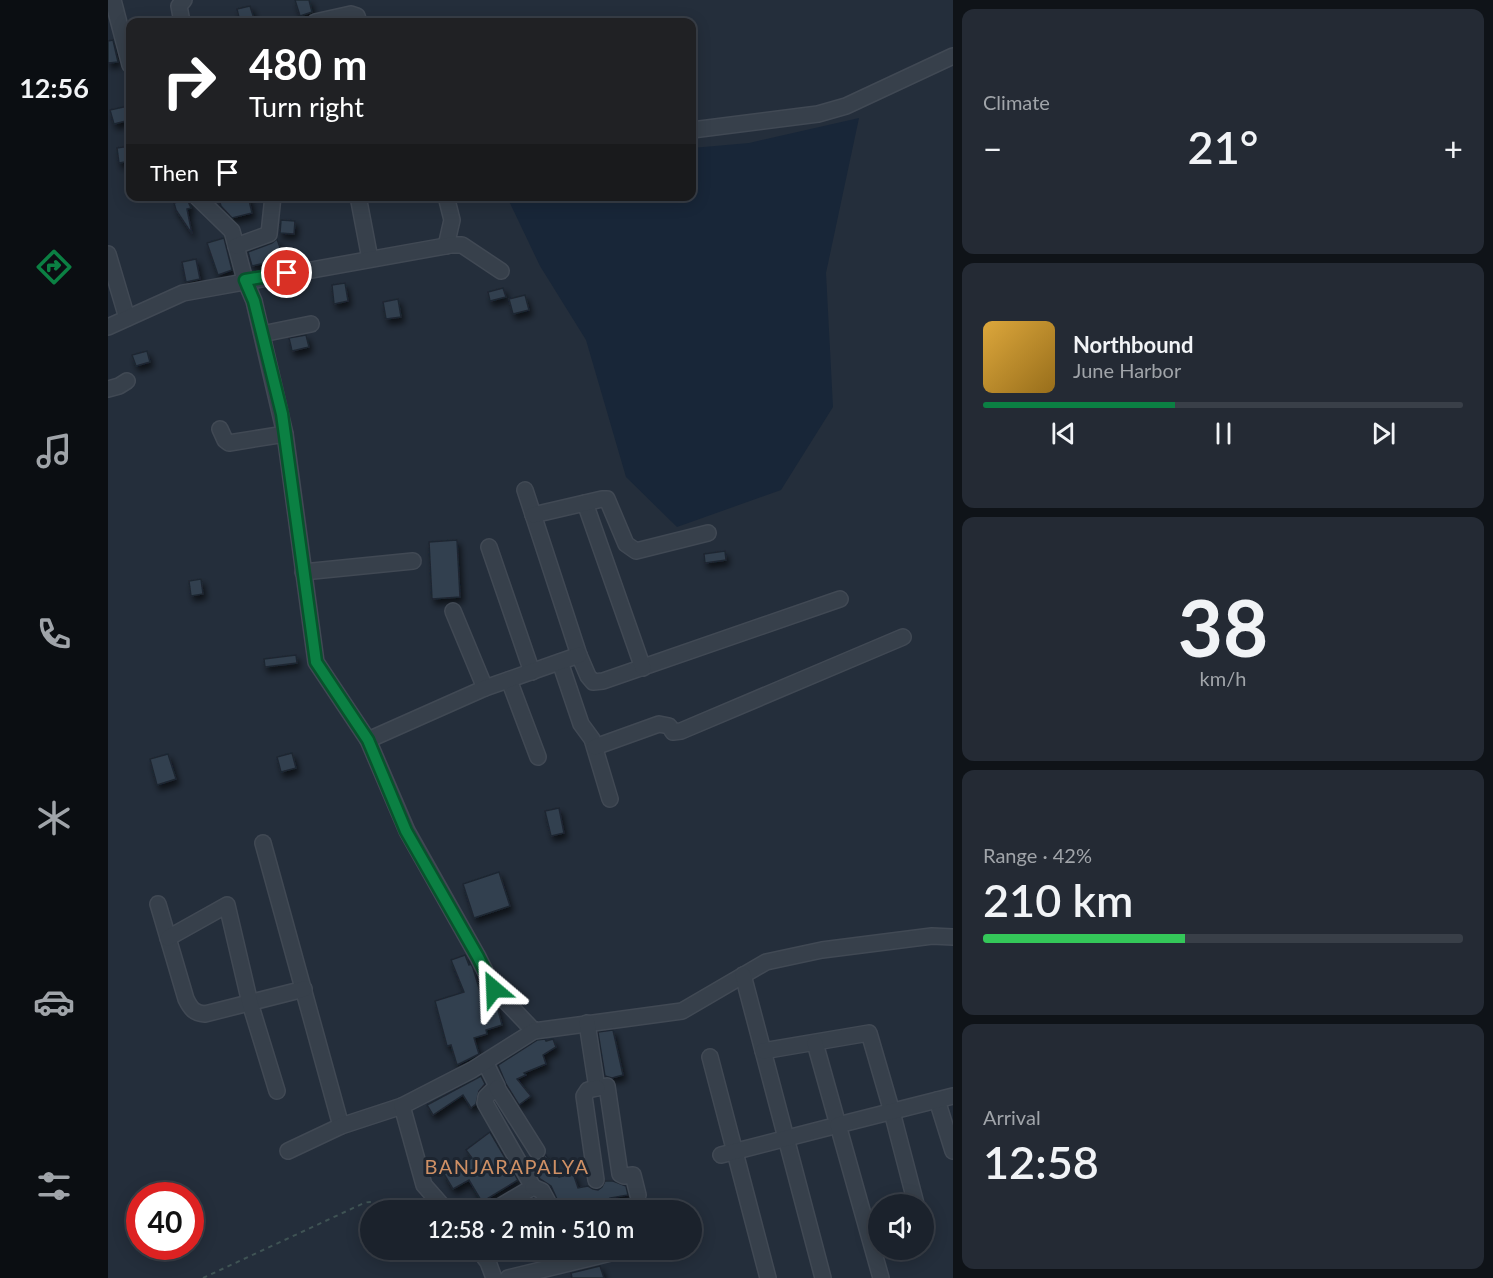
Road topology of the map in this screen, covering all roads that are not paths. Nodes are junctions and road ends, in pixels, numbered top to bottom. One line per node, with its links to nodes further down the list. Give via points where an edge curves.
1 (113, 0): 6 (street)
2 (184, 0): 3 (street, via 179,6)
3 (181, 18)
4 (334, 18): 5 (street, via 351,14)
5 (358, 18)
6 (126, 50)
7 (953, 56): 8 (street, via 846,106 818,114)
8 (696, 129)
9 (201, 201): 13 (street, via 232,231)
10 (272, 201): 13 (street, via 269,234)
11 (359, 201): 16 (street)
12 (447, 201): 14 (street, via 452,220)
13 (236, 246): 18 (street)
14 (446, 246): 16 (street); 17 (street, via 462,245)
15 (108, 254): 19 (street)
16 (370, 259): 18 (street)
17 (501, 271)
18 (245, 280): 19 (street, via 183,293); 22 (street)
19 (127, 318): 21 (street)
20 (311, 324): 22 (street)
21 (108, 327)
22 (262, 334): 26 (street)
23 (127, 381): 24 (street)
24 (108, 388)
25 (220, 429): 26 (street, via 229,443)
26 (285, 434): 33 (street)
27 (525, 490): 29 (street)
28 (585, 503): 29 (street); 30 (street, via 607,499 626,544 636,551); 39 (street)
29 (533, 516): 37 (street)
30 (708, 533)
31 (489, 548): 40 (street)
32 (413, 561): 33 (street)
33 (303, 572): 43 (street, via 316,662)
34 (840, 599): 39 (street)
35 (453, 611): 42 (street)
36 (903, 636): 44 (street, via 681,731 673,732 669,726 659,724)
37 (579, 655): 38 (street); 39 (street, via 593,682)
38 (560, 662): 40 (street); 44 (street, via 581,724)
39 (643, 668)
40 (532, 672): 41 (street)
41 (509, 680): 42 (street); 45 (street)
42 (485, 688): 43 (street)
43 (368, 740): 55 (street, via 406,831 494,989)
44 (595, 747): 46 (street)
45 (538, 757)
46 (610, 799)
47 (263, 843): 52 (street)
48 (158, 904): 50 (street)
49 (953, 937): 51 (street, via 932,936 822,950 766,962)
50 (168, 938): 53 (street, via 186,999 197,1014); 53 (street, via 227,905)
51 (743, 975): 54 (street, via 682,1011); 57 (street)
52 (304, 988): 53 (street); 68 (street)
53 (250, 1003): 62 (street)
54 (587, 1023): 55 (street); 61 (street)
55 (534, 1030): 59 (street)
56 (815, 1042): 57 (street); 66 (street, via 869,1033); 67 (street)
57 (763, 1051): 69 (street)
58 (710, 1057): 73 (street)
59 (485, 1062): 60 (street); 65 (street)
60 (497, 1088): 71 (street); 75 (street, via 486,1096 485,1103)
61 (597, 1088): 74 (street, via 588,1090 584,1096); 77 (street, via 607,1086 620,1174 633,1175)
62 (277, 1090)
63 (953, 1096): 64 (street)
64 (937, 1100): 66 (street); 72 (street)
65 (402, 1106): 68 (street); 78 (street, via 424,1185)
66 (892, 1112): 67 (street); 76 (street)
67 (838, 1125): 69 (street); 87 (street)
68 (340, 1126): 70 (street)
69 (786, 1138): 73 (street); 86 (street)
70 (288, 1151)
71 (537, 1151)
72 (953, 1151)
73 (728, 1154): 85 (street)
74 (596, 1180)
75 (534, 1187): 79 (street); 80 (street)
76 (913, 1194)
77 (638, 1195)
78 (437, 1200)
79 (511, 1200)
80 (547, 1200)
81 (486, 1260): 83 (street)
82 (582, 1260): 84 (street)
83 (494, 1278)
84 (508, 1278)
85 (768, 1278)
86 (823, 1278)
87 (881, 1278)

